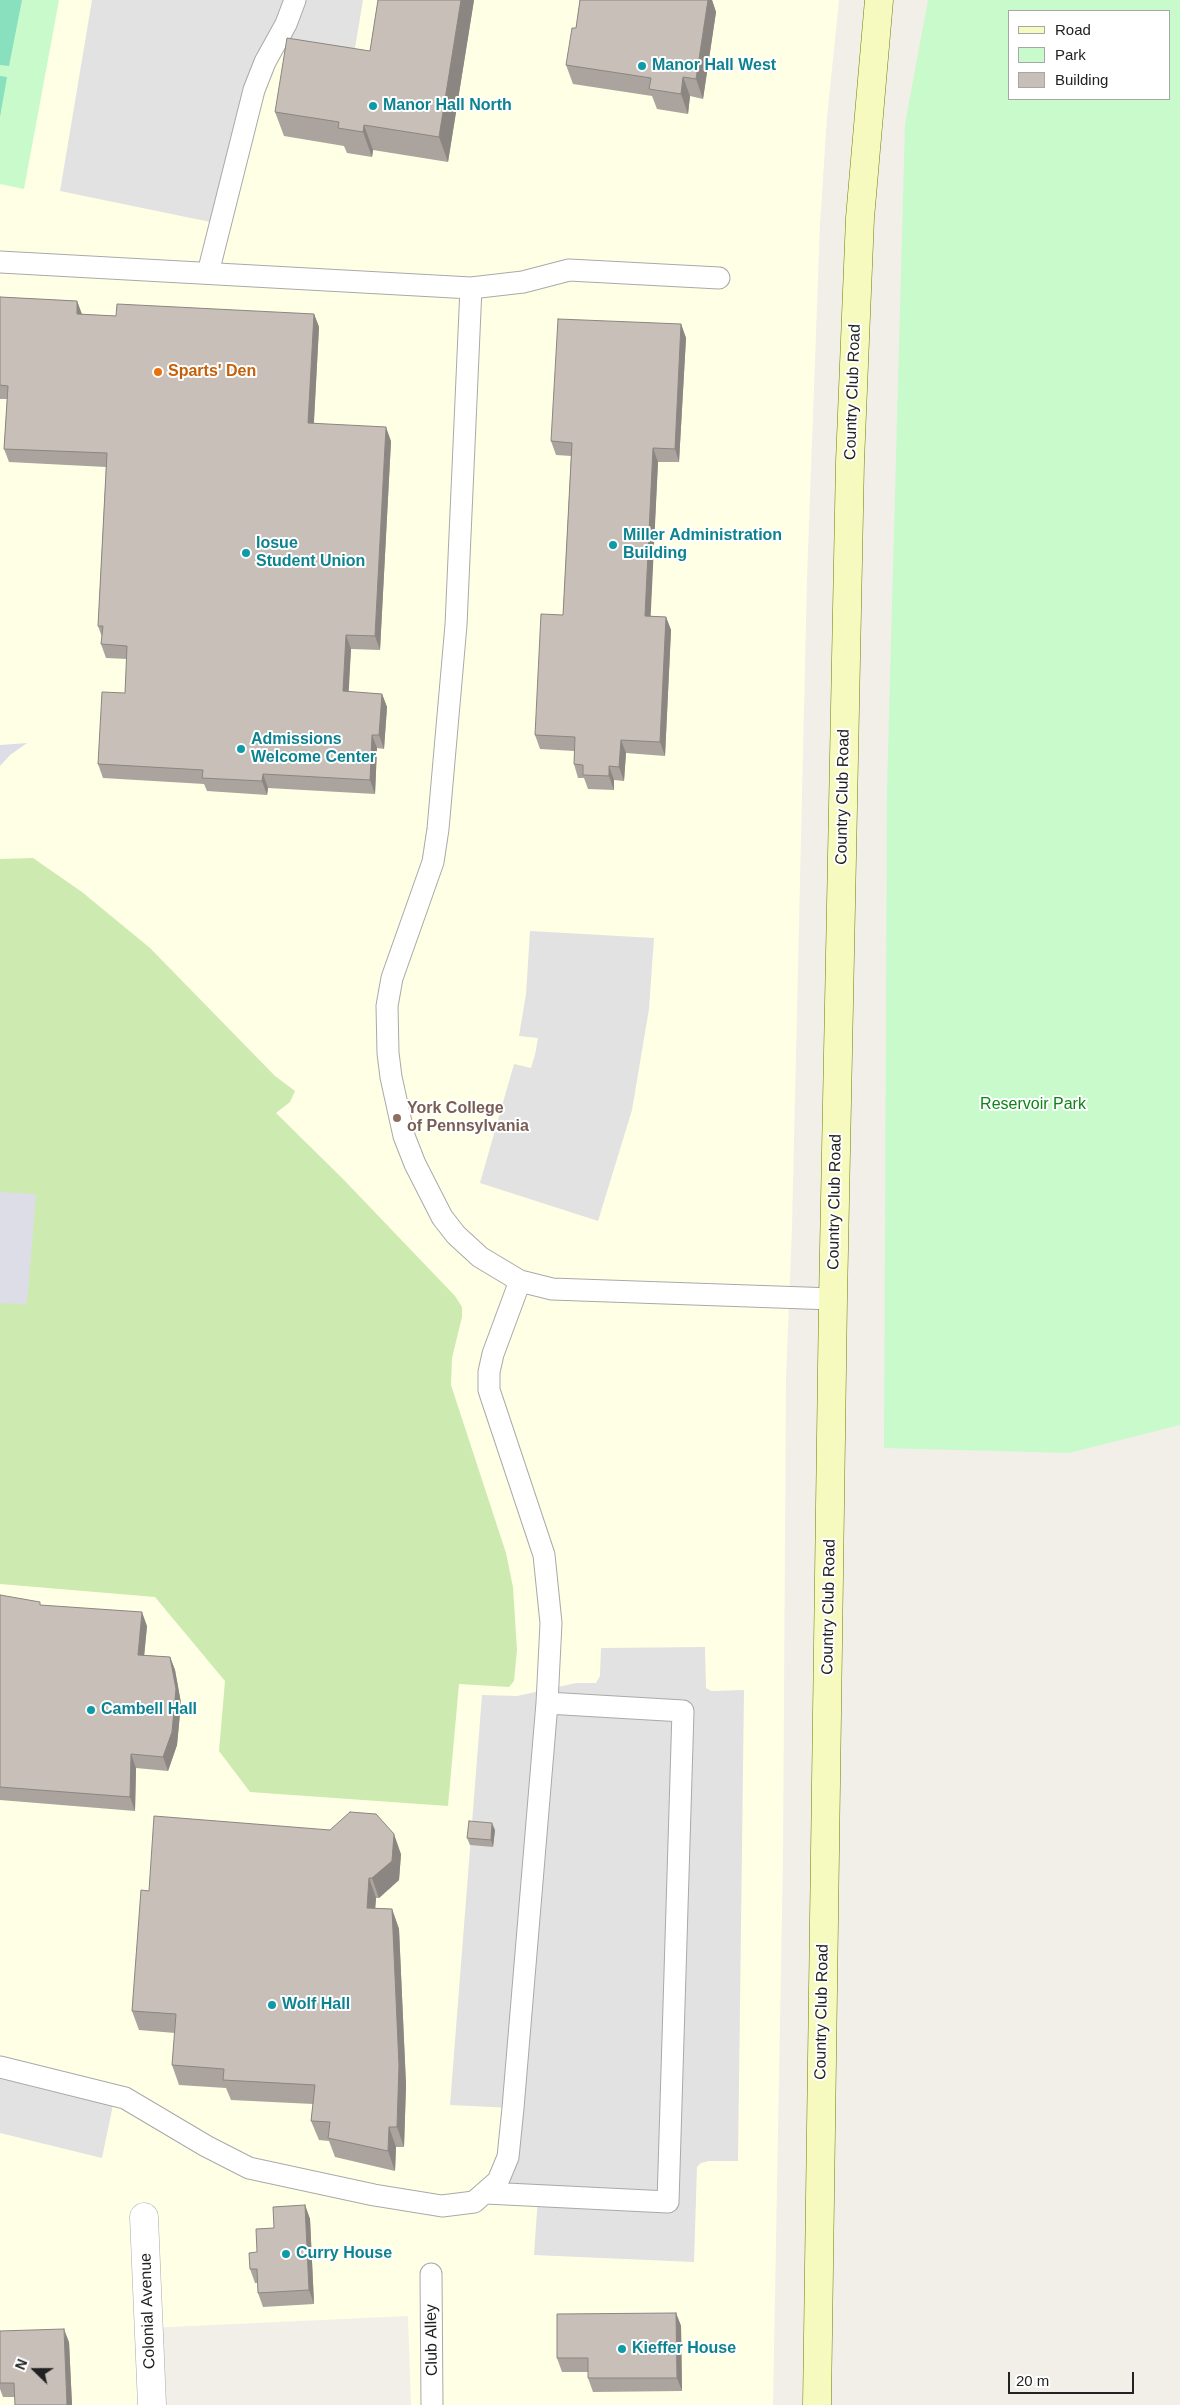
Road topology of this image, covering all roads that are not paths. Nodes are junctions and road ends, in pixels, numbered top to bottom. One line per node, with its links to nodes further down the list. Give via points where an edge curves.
1 (295, 0): 4 (lane, via 254,90)
2 (880, 0): 8 (main road, Country Club Road, via 860,218 850,462)
3 (0, 262): 4 (lane)
4 (208, 273): 6 (lane)
5 (719, 278): 6 (lane, via 569,270 523,282)
6 (472, 288): 7 (lane, via 456,625 438,829 433,862 392,978 387,1006 388,1053 404,1136 442,1217 480,1257)
7 (520, 1281): 8 (lane, via 552,1289); 9 (lane, via 493,1354 489,1390 544,1555 551,1623)
8 (833, 1299): 16 (main road, Country Club Road)
9 (548, 1703): 11 (lane, via 510,2143 498,2181); 11 (lane, via 683,1711 668,2202)
10 (0, 2067): 11 (lane, via 125,2098 249,2168 442,2206 474,2202)
11 (486, 2193)
12 (144, 2217): 14 (street, Colonial Avenue)
13 (431, 2274): 15 (lane, Club Alley)
14 (152, 2405)
15 (432, 2405)
16 (817, 2405)

